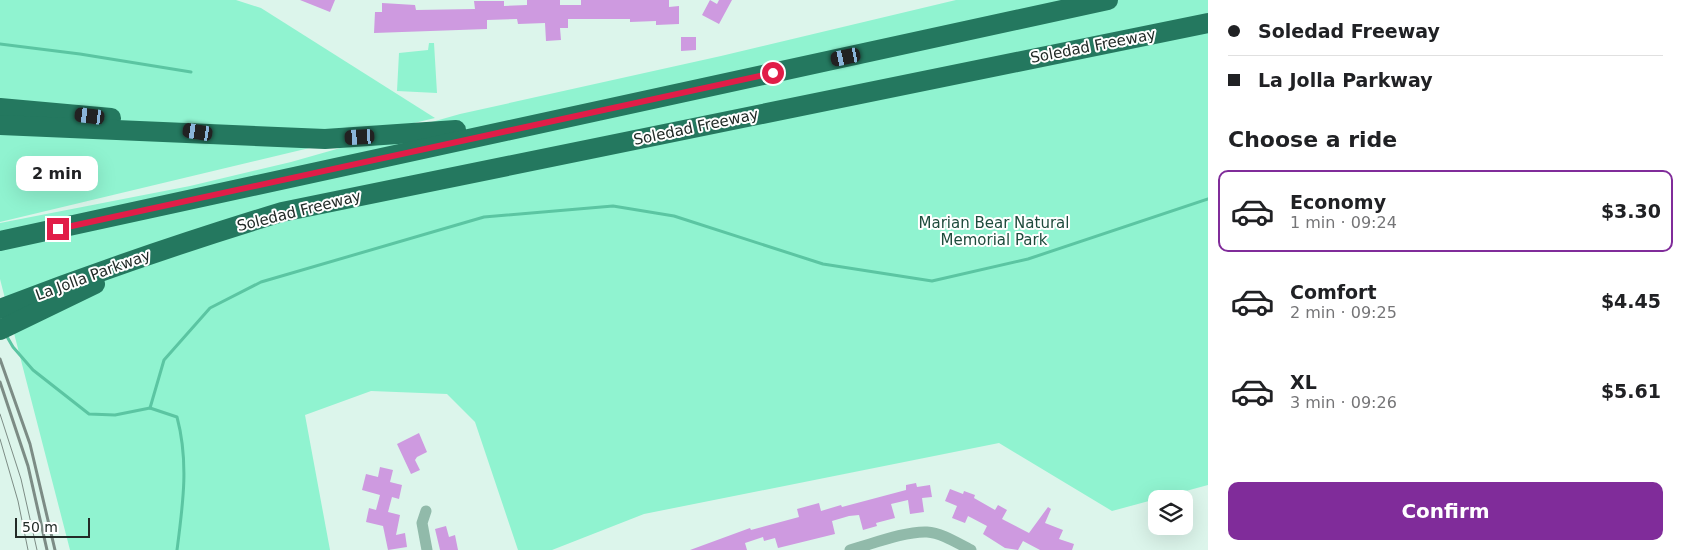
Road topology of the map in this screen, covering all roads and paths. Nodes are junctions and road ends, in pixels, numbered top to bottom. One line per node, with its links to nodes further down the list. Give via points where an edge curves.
1 (1108, 0): 5 (highway)
2 (1208, 23): 8 (highway, Soledad Freeway, via 282,212 186,241)
3 (0, 108): 6 (highway, via 72,113)
4 (0, 125): 6 (highway)
5 (512, 128): 6 (highway, via 325,139); 7 (highway)
6 (217, 135)
7 (0, 241)
8 (35, 304): 9 (highway, La Jolla Parkway); 10 (highway)
9 (0, 309)
10 (0, 330)
11 (426, 511): 12 (street, via 422,523)
12 (427, 550)
13 (850, 550): 14 (street, via 928,532)
14 (971, 550)

